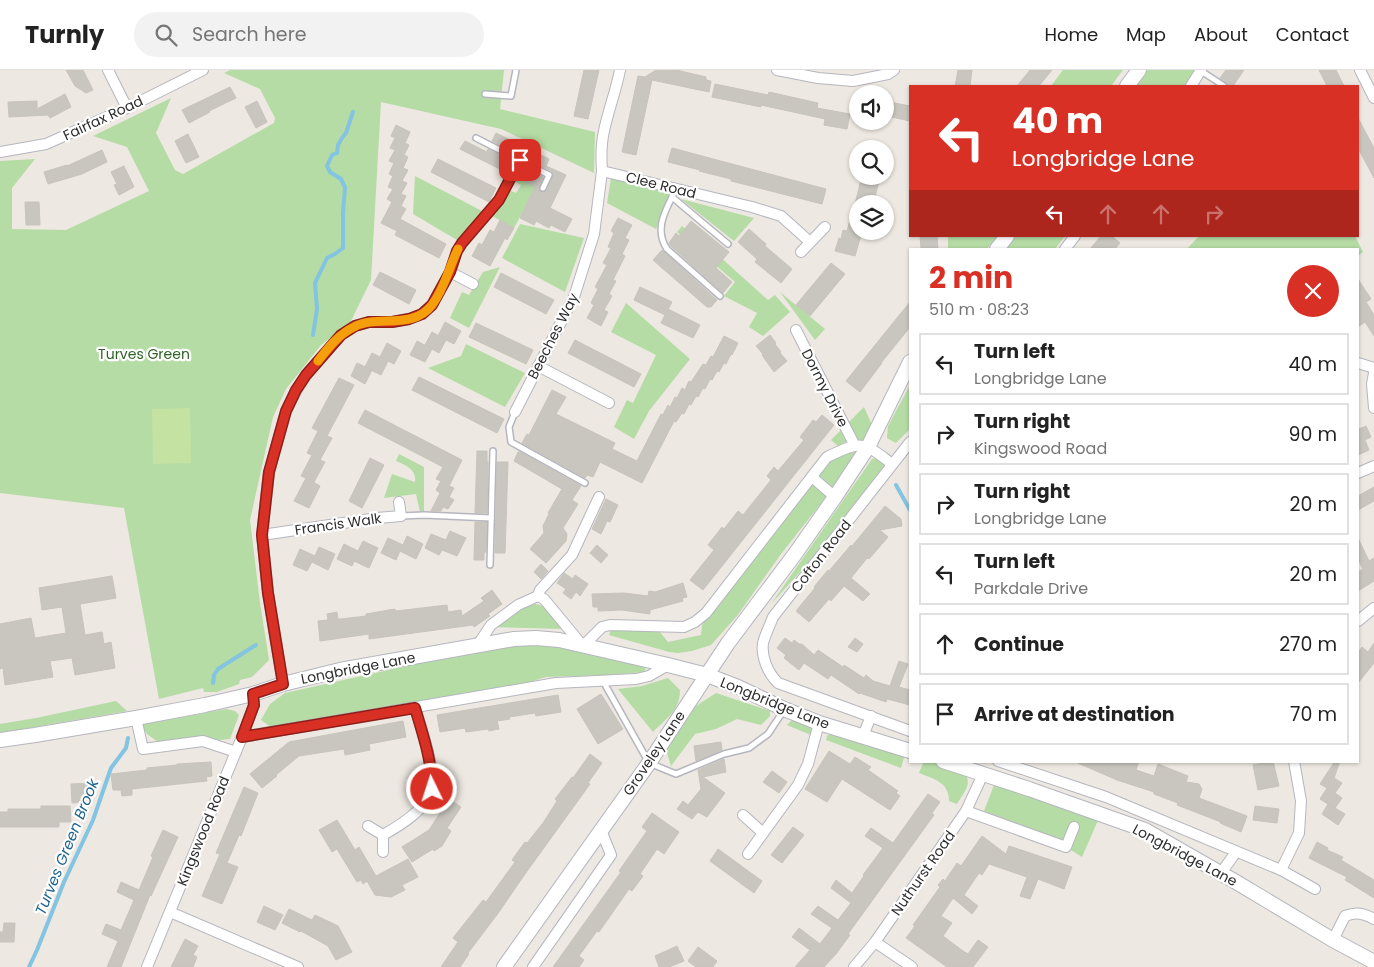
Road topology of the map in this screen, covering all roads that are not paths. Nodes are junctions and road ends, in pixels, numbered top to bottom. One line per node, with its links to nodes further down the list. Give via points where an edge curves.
1 (108, 70): 15 (street)
2 (203, 70): 15 (street, Fairfax Road)
3 (516, 70): 13 (lane, via 511,96)
4 (620, 70): 19 (street, via 604,131)
5 (777, 70): 6 (street, via 853,81)
6 (894, 70)
7 (1139, 70): 10 (street)
8 (1201, 70): 11 (street); 12 (lane)
9 (1360, 70): 14 (street)
10 (1128, 85)
11 (1192, 85)
12 (1223, 85)
13 (485, 94)
14 (1374, 98)
15 (127, 108): 17 (street, Fairfax Road, via 46,144)
16 (476, 138): 18 (lane)
17 (0, 152)
18 (520, 160): 20 (lane, via 549,175); 30 (lane, via 499,200 457,251)
19 (602, 171): 21 (street, Clee Road); 36 (street, Beeches Way, via 594,234 574,297)
20 (543, 188)
21 (674, 193): 25 (street, Clee Road, via 752,207 781,216); 26 (lane); 32 (lane, via 662,222 662,241)
22 (825, 226): 25 (street)
23 (1006, 237): 27 (street)
24 (1074, 237): 28 (street)
25 (810, 242): 29 (street)
26 (728, 244)
27 (998, 248)
28 (1066, 248)
29 (801, 252)
30 (450, 272): 31 (street); 55 (street, via 432,305 422,314 409,319 355,326 341,335 306,375 286,411 279,434 269,472)
31 (472, 284)
32 (720, 296)
33 (796, 330): 43 (street, Dormy Drive)
34 (1359, 363): 37 (street)
35 (909, 364): 43 (street, Cofton Road)
36 (538, 366): 39 (street); 41 (street, Beeches Way)
37 (1374, 368)
38 (1374, 373): 40 (street)
39 (609, 402)
40 (1374, 408)
41 (515, 412): 49 (lane, via 509,427 511,442)
42 (909, 443): 45 (street, Cofton Road)
43 (861, 446): 45 (street); 48 (street, via 827,456); 51 (street, Cofton Road)
44 (493, 451): 54 (lane)
45 (892, 464): 62 (street, Cofton Road, via 774,617)
46 (1374, 466): 47 (street)
47 (1359, 473)
48 (812, 477): 51 (street, Cofton Road); 60 (street, via 706,613 695,622 684,627 610,624)
49 (585, 483)
50 (599, 497): 57 (street, via 572,555)
51 (835, 497): 64 (street, Cofton Road)
52 (399, 502): 53 (street, Francis Walk)
53 (401, 516): 54 (lane); 55 (street, Francis Walk)
54 (491, 518): 56 (lane)
55 (262, 535): 66 (street)
56 (490, 566)
57 (538, 596): 60 (street); 61 (street, via 518,605 491,626)
58 (1374, 608): 59 (street)
59 (1359, 620)
60 (582, 645): 61 (street, Longbridge Lane, via 536,638); 63 (street, Longbridge Lane)
61 (477, 646): 66 (street, Longbridge Lane, via 340,670)
62 (763, 654): 70 (street, Longbridge Lane, via 769,673 778,683)
63 (668, 664): 64 (street, Longbridge Lane); 65 (street, via 649,676)
64 (706, 675): 69 (street, Longbridge Lane); 79 (street, Groveley Lane)
65 (603, 681): 68 (street, via 556,683); 79 (lane)
66 (283, 684): 67 (street, Longbridge Lane)
67 (253, 694): 71 (street, Longbridge Lane); 75 (street, Kingswood Road, via 254,705)
68 (415, 708): 75 (street); 90 (street, via 429,756 432,789 416,813)
69 (784, 709): 72 (street, Longbridge Lane); 79 (lane, via 768,734 749,748 724,754 676,774)
70 (871, 716): 73 (street, Longbridge Lane); 74 (street)
71 (136, 718): 76 (street, Longbridge Lane); 78 (street, via 143,749 203,742)
72 (820, 723): 74 (street, Longbridge Lane); 89 (street, via 798,785)
73 (909, 731)
74 (863, 736): 77 (street, Longbridge Lane)
75 (242, 737): 78 (street, Kingswood Road)
76 (0, 740)
77 (909, 751)
78 (236, 752): 97 (street, Kingswood Road)
79 (649, 763): 88 (street, Groveley Lane)
80 (949, 763): 83 (street, Longbridge Lane)
81 (1004, 763): 92 (street, Longbridge Lane, via 1106,798)
82 (1294, 763): 94 (street, via 1301,801 1299,833)
83 (983, 774): 84 (street, Nuthurst Road); 95 (street, Longbridge Lane, via 1145,830)
84 (966, 811): 87 (street, via 1066,847); 100 (street, Nuthurst Road)
85 (743, 815): 89 (street)
86 (368, 826): 90 (street)
87 (1074, 827)
88 (601, 830): 104 (street, Groveley Lane); 105 (street, via 611,855)
89 (763, 834): 93 (street)
90 (382, 836): 91 (street)
91 (383, 852)
92 (1236, 852): 94 (street, Longbridge Lane); 95 (street)
93 (748, 854)
94 (1281, 870): 96 (street, Longbridge Lane)
95 (1222, 873): 99 (street, Longbridge Lane)
96 (1315, 890)
97 (170, 912): 102 (street, Kingswood Road); 103 (street)
98 (1374, 919): 99 (street, via 1355,913 1345,916)
99 (1333, 940): 101 (street, Longbridge Lane)
100 (875, 942): 106 (street, Nuthurst Road); 107 (street)
101 (1374, 962)
102 (147, 967)
103 (298, 967)
104 (504, 967)
105 (533, 967)
106 (854, 967)
107 (912, 967)

